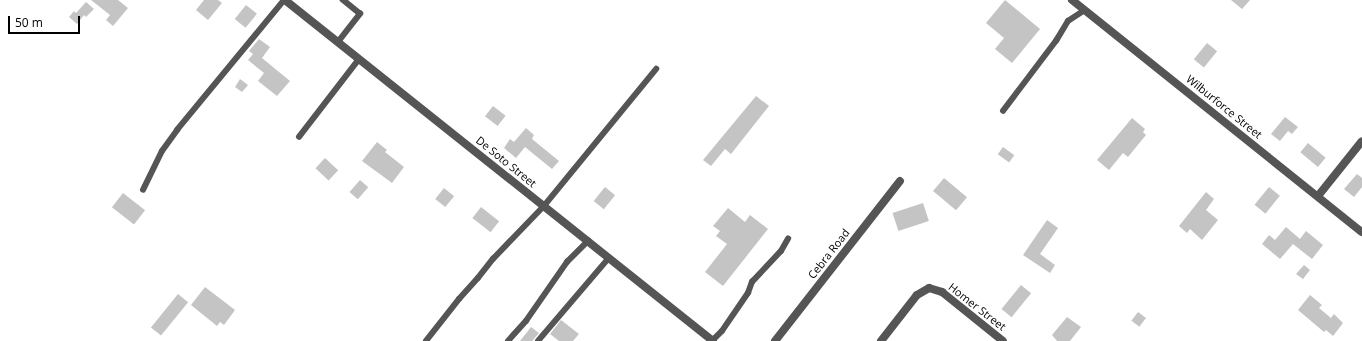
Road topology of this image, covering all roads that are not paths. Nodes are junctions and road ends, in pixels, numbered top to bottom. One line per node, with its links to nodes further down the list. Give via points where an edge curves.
1 (285, 0): 5 (street, De Soto Street); 12 (lane, via 162,151)
2 (343, 0): 5 (lane, via 360,14)
3 (1072, 0): 4 (street, Wilburforce Street)
4 (1084, 10): 8 (lane, via 1068,21); 13 (street, Wilburforce Street)
5 (338, 42): 6 (street, De Soto Street)
6 (359, 59): 9 (lane); 14 (street, De Soto Street)
7 (656, 69): 14 (lane)
8 (1004, 111)
9 (299, 136)
10 (1362, 141): 13 (street)
11 (900, 181): 23 (street, Cebra Road)
12 (143, 190)
13 (1318, 196): 15 (street, Wilburforce Street)
14 (544, 206): 17 (street, De Soto Street); 20 (lane, via 497,254)
15 (1362, 232)
16 (788, 239): 19 (lane, via 782,251 752,282 748,294 722,331)
17 (588, 241): 18 (street, De Soto Street); 21 (lane, via 567,262 526,321)
18 (609, 258): 19 (street, De Soto Street); 22 (lane)
19 (709, 340)
20 (426, 341)
21 (508, 341)
22 (538, 341)
23 (775, 341)
24 (881, 341): 25 (street, Homer Street, via 917,295 930,288 938,290)
25 (1002, 341)

